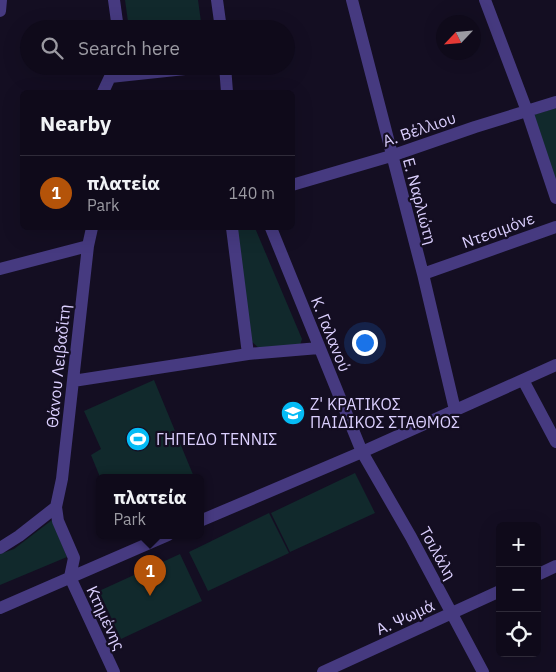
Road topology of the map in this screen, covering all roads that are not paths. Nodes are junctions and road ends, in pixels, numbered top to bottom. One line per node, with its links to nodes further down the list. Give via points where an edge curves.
1 (1, 0): 6 (street)
2 (114, 0): 7 (street)
3 (217, 0): 8 (street)
4 (352, 0): 15 (street, Ε. Ναρλιώτη)
5 (485, 0): 14 (street)
6 (0, 11)
7 (117, 20)
8 (220, 20)
9 (110, 75): 11 (street)
10 (226, 75): 12 (street)
11 (104, 90)
12 (227, 90)
13 (556, 102): 14 (street, Α. Βέλλιου)
14 (527, 111): 15 (street, Α. Βέλλιου); 17 (street)
15 (391, 156): 16 (street, Α. Βέλλιου); 24 (street, Ε. Ναρλιώτη)
16 (295, 184)
17 (556, 198)
18 (556, 227): 24 (street, Ντεσιμόνε)
19 (92, 230): 22 (street, Θάνου Λειβαδίτη)
20 (232, 230): 26 (street)
21 (272, 230): 25 (street, Κ. Γαλανού)
22 (88, 246): 23 (street); 29 (street, Θάνου Λειβαδίτη)
23 (0, 269)
24 (423, 274): 30 (street, Ε. Ναρλιώτη)
25 (319, 348): 26 (street); 32 (street, Κ. Γαλανού)
26 (248, 354): 29 (street)
27 (556, 365): 28 (street)
28 (523, 380): 30 (street); 31 (street)
29 (73, 381): 33 (street, Θάνου Λειβαδίτη)
30 (455, 410): 32 (street)
31 (556, 442)
32 (362, 452): 34 (street); 42 (street, Τσιλάλη)
33 (56, 507): 36 (street); 39 (street, Θάνου Λειβαδίτη, via 58,521 74,558)
34 (204, 519)
35 (159, 539): 39 (street)
36 (0, 548)
37 (556, 566): 38 (street)
38 (541, 573)
39 (70, 577): 41 (street); 43 (street, Κτημένης)
40 (496, 593): 42 (street, Α. Ψωμά)
41 (0, 608)
42 (452, 613): 44 (street, Α. Ψωμά); 45 (street, Τσιλάλη)
43 (114, 672)
44 (323, 672)
45 (483, 672)

